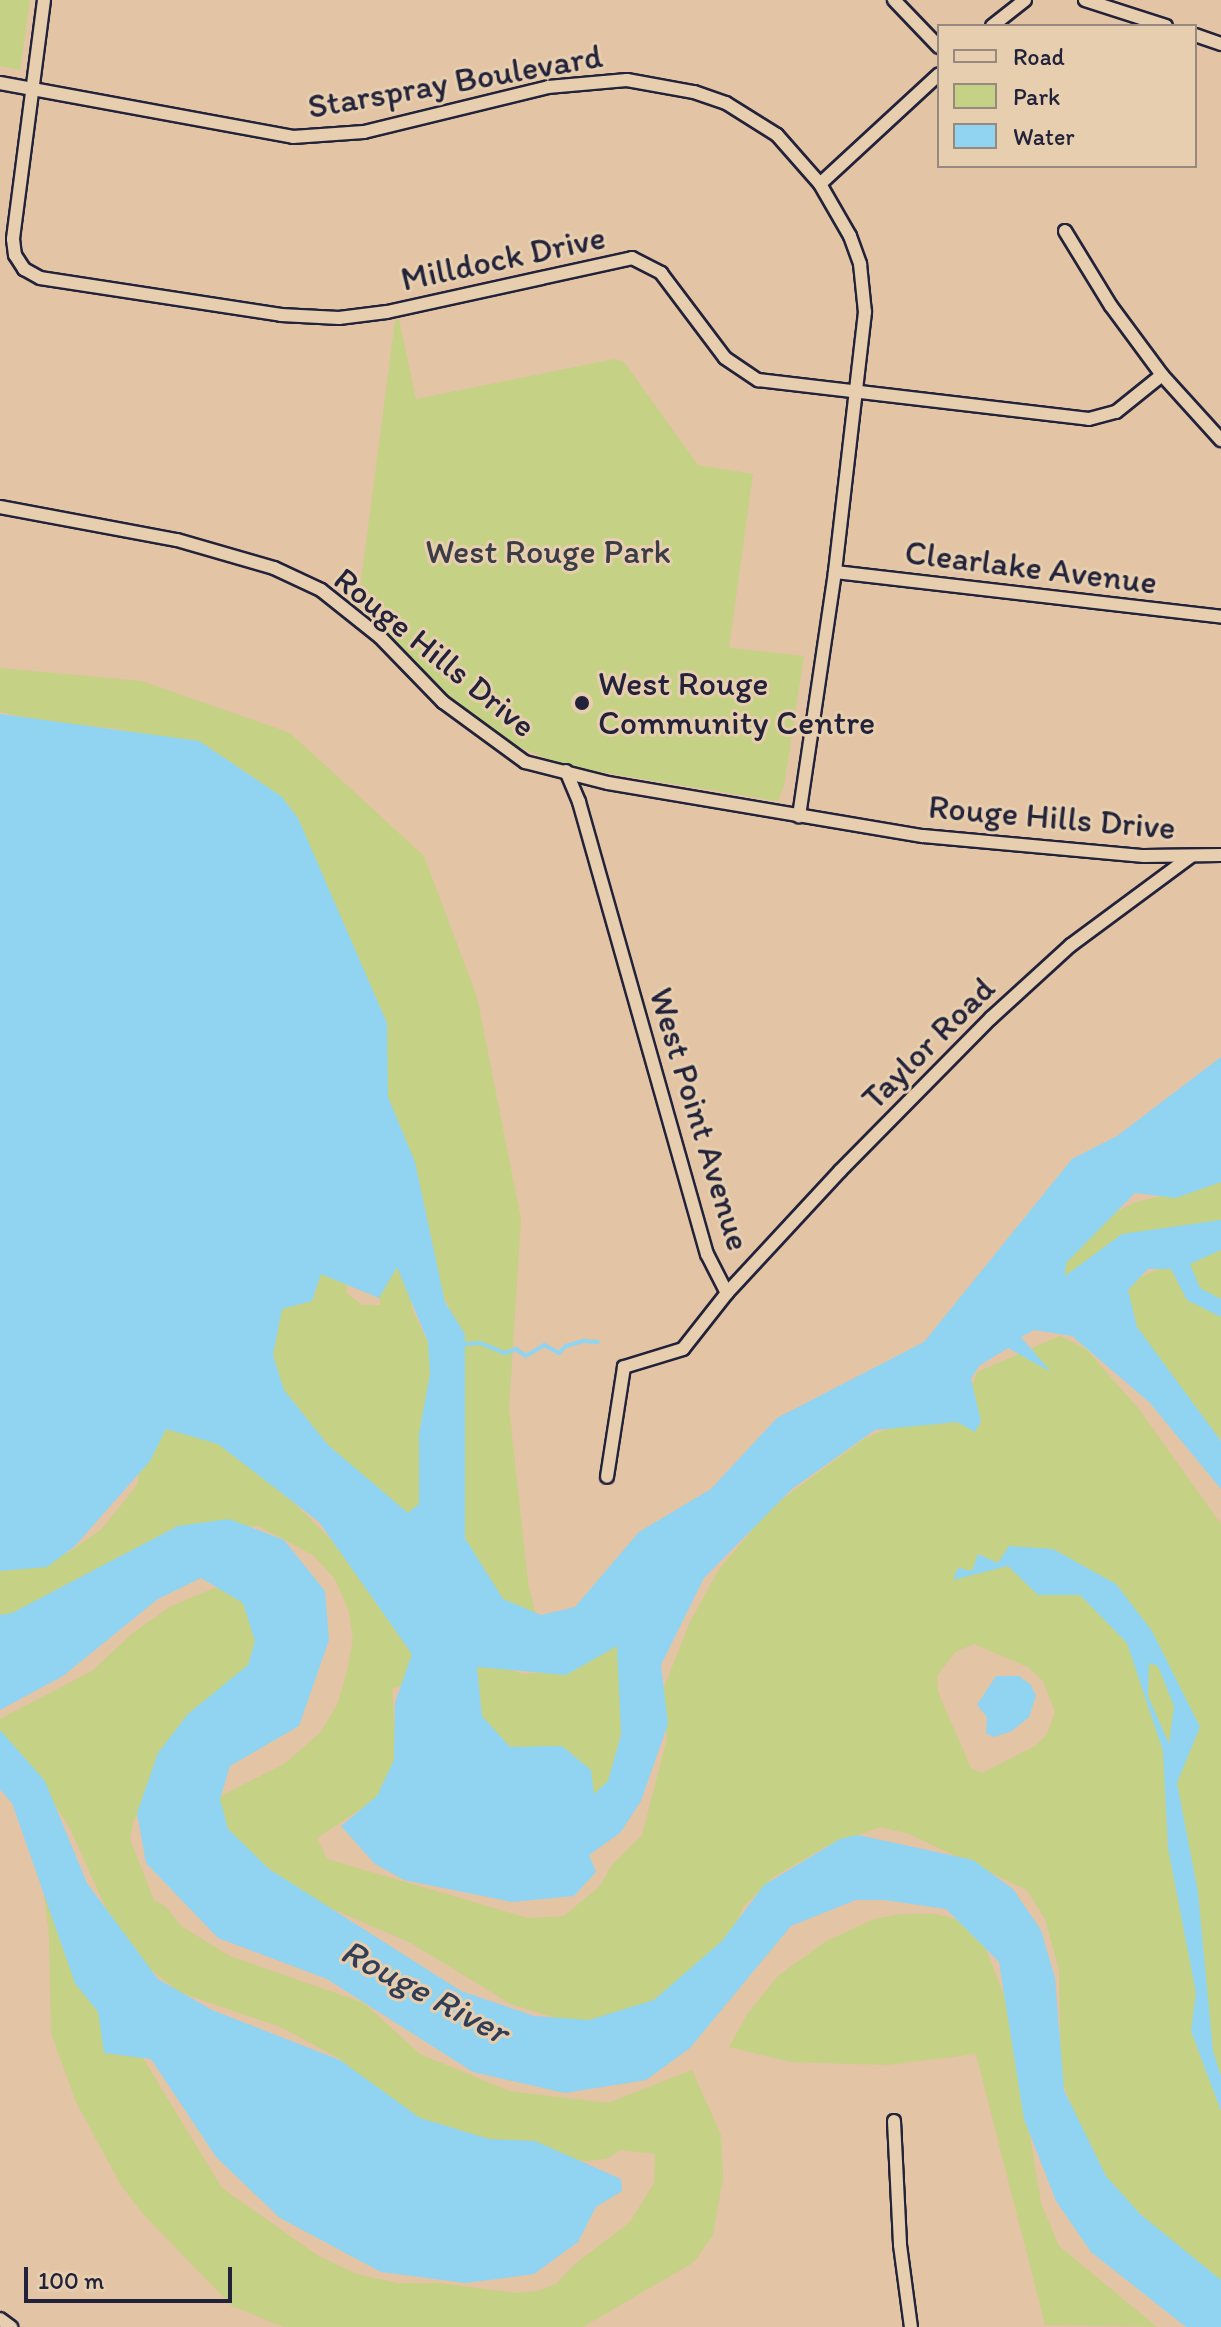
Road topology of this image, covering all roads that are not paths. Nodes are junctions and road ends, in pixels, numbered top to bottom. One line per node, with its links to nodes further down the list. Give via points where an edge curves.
1 (44, 0): 12 (street, Milldock Drive)
2 (894, 0): 9 (street)
3 (1025, 0): 5 (street)
4 (1085, 0): 6 (street)
5 (995, 24)
6 (1160, 24)
7 (1197, 36): 8 (street)
8 (1221, 44)
9 (937, 45)
10 (937, 76): 13 (street)
11 (0, 83): 12 (street, Starspray Boulevard)
12 (31, 89): 13 (street, Starspray Boulevard, via 293,137 328,137 548,87 627,80 694,92 751,117 777,135); 16 (street, Milldock Drive, via 13,239 24,269 40,278 281,315 339,318 632,258 661,273 725,358 758,380)
13 (820, 184): 16 (street, Starspray Boulevard, via 860,264 865,312)
14 (1065, 231): 15 (street)
15 (1162, 375): 16 (street, Milldock Drive, via 1116,412 1089,419); 17 (street)
16 (853, 390): 19 (street, Starspray Boulevard)
17 (1221, 440)
18 (0, 507): 21 (street, Rouge Hills Drive, via 177,540 274,568 352,611 480,732 525,762)
19 (835, 572): 20 (street, Clearlake Avenue); 22 (street, Starspray Boulevard)
20 (1221, 617)
21 (566, 771): 22 (street, Rouge Hills Drive); 25 (street, West Point Avenue, via 707,1254)
22 (799, 816): 24 (street, Rouge Hills Drive, via 923,836)
23 (1221, 855): 24 (street, Rouge Hills Drive)
24 (1190, 857): 25 (street, Taylor Road, via 1071,945 991,1018)
25 (727, 1293): 26 (street, West Point Avenue, via 683,1349 624,1367)
26 (607, 1477)
27 (894, 2121): 30 (street, via 900,2245)
28 (0, 2319): 29 (street)
29 (11, 2327)
30 (911, 2327)

